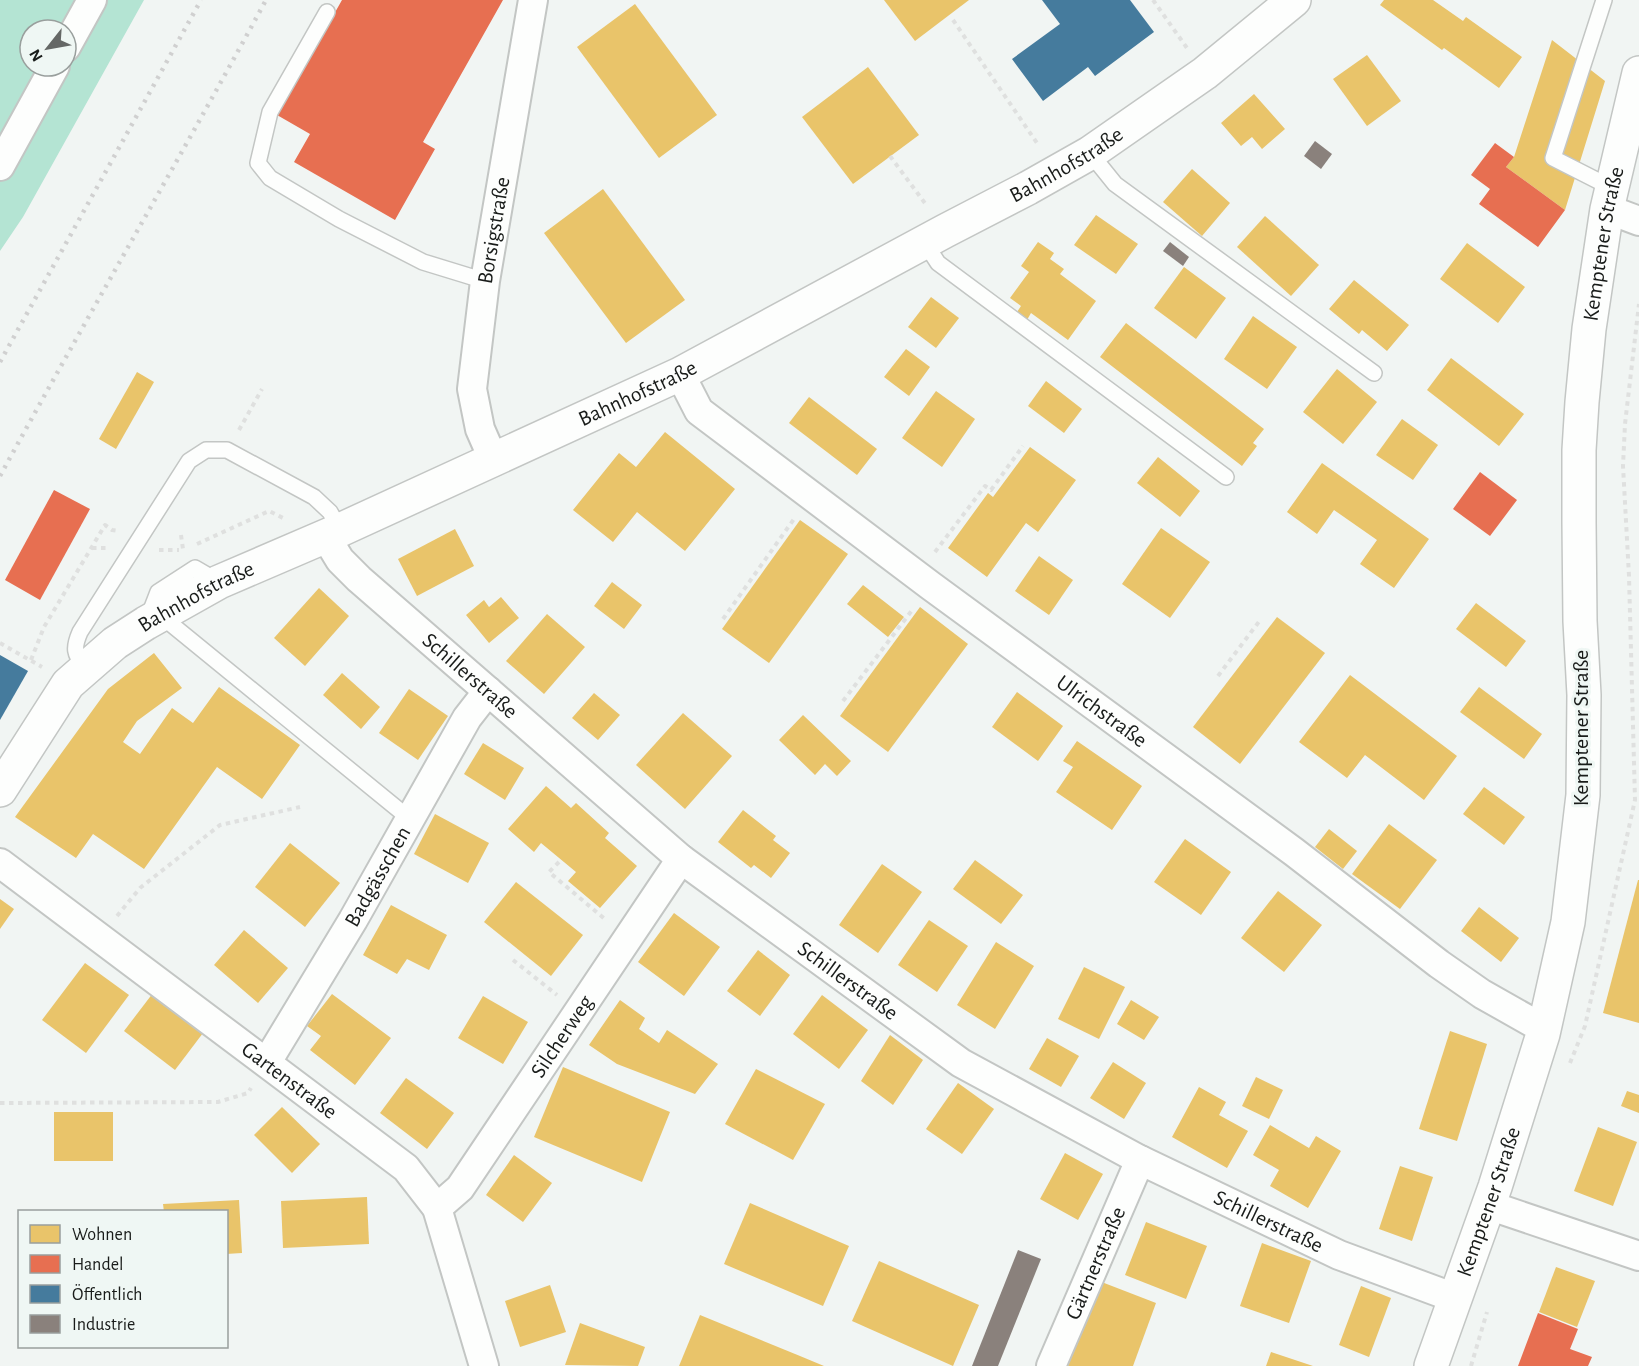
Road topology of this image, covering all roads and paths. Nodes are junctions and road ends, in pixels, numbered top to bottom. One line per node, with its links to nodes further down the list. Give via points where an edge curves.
1 (92, 0): 8 (street)
2 (533, 0): 19 (street, Borsigstraße)
3 (1153, 0): 9 (path)
4 (1294, 0): 9 (street, Bahnhofstraße)
5 (1604, 0): 16 (lane, via 1553,158)
6 (327, 12): 19 (lane, via 270,112 258,163 270,178 339,219 423,262)
7 (953, 20): 15 (path)
8 (78, 25)
9 (1205, 73): 12 (street, Bahnhofstraße)
10 (1639, 74): 16 (street, Kemptener Straße)
11 (48, 78): 14 (street)
12 (1090, 153): 15 (street, Bahnhofstraße); 20 (lane, via 1115,184)
13 (890, 156): 18 (path)
14 (0, 166)
15 (1057, 172): 18 (street, Bahnhofstraße)
16 (1610, 198): 17 (street); 56 (street, Kemptener Straße, via 1589,329 1579,450 1583,795 1568,922)
17 (1639, 221)
18 (935, 237): 21 (street, Bahnhofstraße); 26 (lane, via 938,263)
19 (485, 281): 25 (street, Borsigstraße, via 472,389 480,429)
20 (1374, 373)
21 (680, 374): 25 (street, Bahnhofstraße); 27 (street, Ulrichstraße, via 699,411)
22 (262, 389): 24 (path)
23 (1023, 446): 34 (path, via 991,489 985,486)
24 (227, 450): 30 (lane, via 314,497 330,512); 42 (lane, via 206,450 189,461 81,632 75,650)
25 (494, 461): 30 (street, Bahnhofstraße)
26 (1226, 477)
27 (811, 495): 34 (street, Ulrichstraße); 36 (path)
28 (290, 522): 32 (path, via 269,511)
29 (105, 525): 39 (path, via 44,627)
30 (333, 533): 35 (street, Bahnhofstraße, via 219,582); 44 (street, Schillerstraße, via 340,560)
31 (181, 535): 33 (path)
32 (194, 546)
33 (184, 551)
34 (924, 580): 45 (path); 56 (street, Ulrichstraße, via 1301,857 1439,964)
35 (153, 619): 42 (street, Bahnhofstraße, via 115,643); 48 (lane)
36 (723, 619)
37 (1261, 619): 43 (path)
38 (0, 643): 39 (path)
39 (31, 660): 42 (path)
40 (1632, 668): 41 (path)
41 (1639, 669)
42 (76, 676): 46 (street, Bahnhofstraße)
43 (1218, 676)
44 (488, 691): 48 (street, Badgässchen, via 467,718); 49 (street, Schillerstraße)
45 (843, 701)
46 (0, 790)
47 (300, 807): 52 (path, via 220,825 140,888)
48 (410, 819): 57 (street, Badgässchen)
49 (681, 859): 53 (street, Silcherweg); 59 (street, Schillerstraße, via 961,1063)
50 (559, 862): 53 (path, via 549,872)
51 (0, 863): 52 (street, Gartenstraße)
52 (99, 937): 57 (street, Gartenstraße)
53 (628, 938): 55 (street, Silcherweg)
54 (513, 960): 55 (path)
55 (578, 1013): 61 (street, Silcherweg, via 460,1188)
56 (1544, 1029): 60 (street, Kemptener Straße)
57 (267, 1062): 58 (path, via 248,1093 218,1102); 61 (street, Gartenstraße, via 406,1167)
58 (0, 1103)
59 (1140, 1160): 63 (street, Schillerstraße, via 1339,1255); 65 (street, Gärtnerstraße)
60 (1488, 1205): 62 (street); 63 (street, Kemptener Straße)
61 (437, 1208): 64 (street, Gartenstraße)
62 (1639, 1256)
63 (1455, 1298): 66 (street, Kemptener Straße)
64 (484, 1366)
65 (1051, 1366)
66 (1431, 1366)

